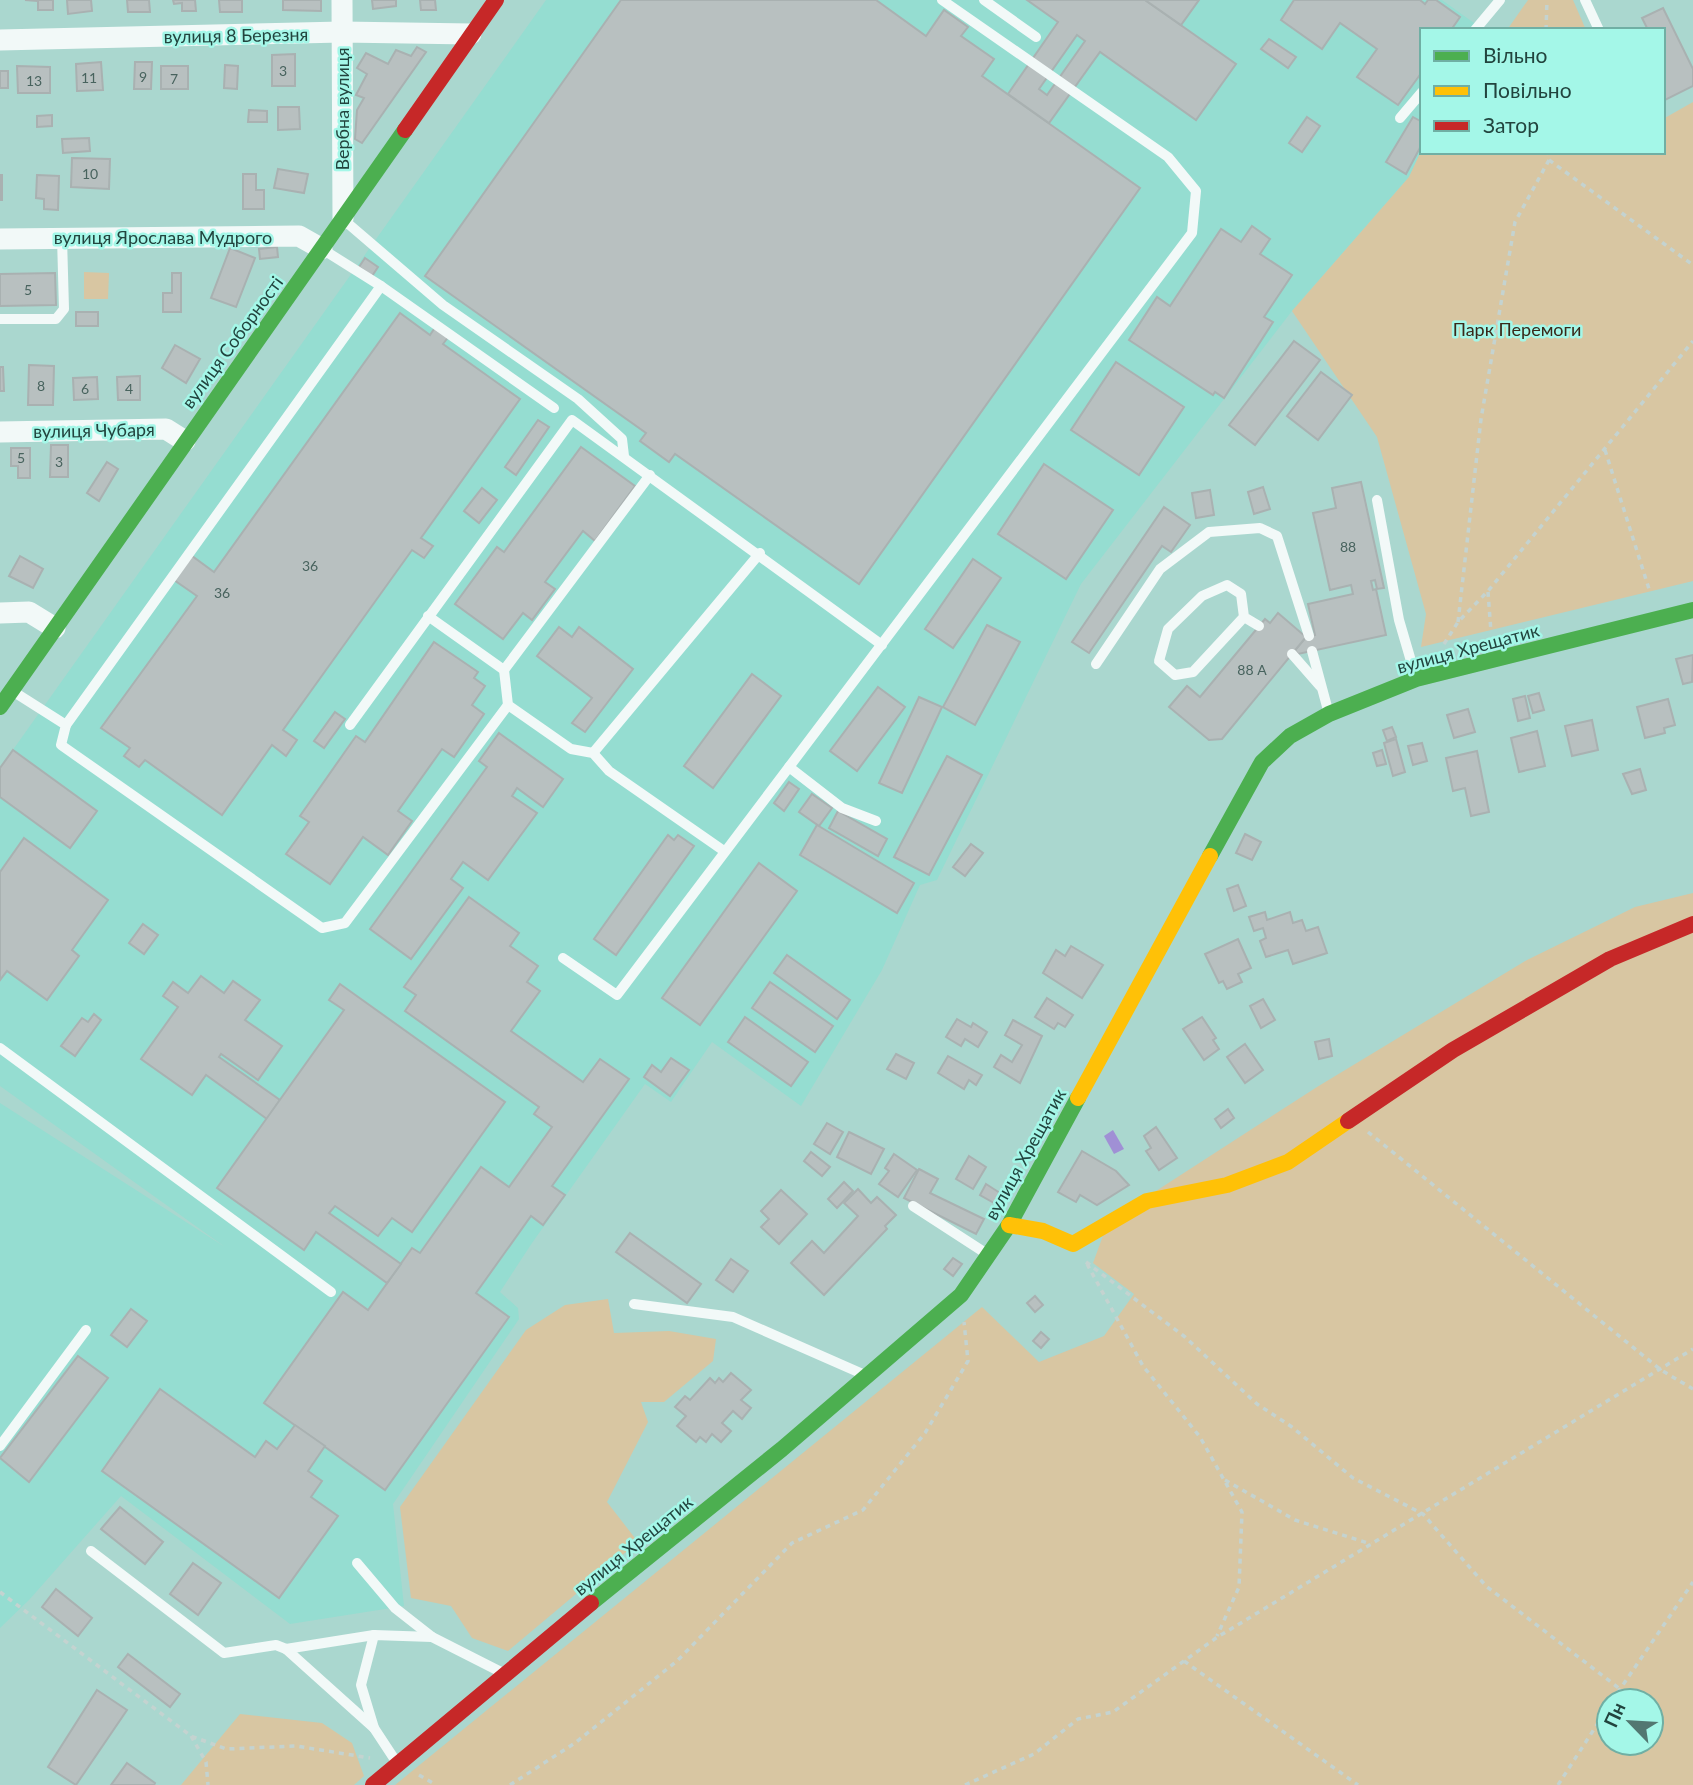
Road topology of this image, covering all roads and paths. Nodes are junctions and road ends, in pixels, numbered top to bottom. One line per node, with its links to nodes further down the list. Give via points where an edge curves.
1 (342, 0): 11 (street, Вербна вулиця)
2 (496, 0): 12 (street, вулиця Соборності)
3 (942, 0): 47 (lane, via 1168,157 1196,191 1192,233)
4 (984, 0): 13 (lane)
5 (1500, 0): 8 (lane)
6 (1547, 0): 9 (path)
7 (1585, 0): 10 (lane)
8 (1477, 28)
9 (1546, 28)
10 (1598, 28)
11 (342, 32): 12 (street, вулиця 8 Березня); 14 (street, вулиця 8 Березня); 19 (street, Вербна вулиця)
12 (471, 34): 19 (street, вулиця Соборності)
13 (1036, 37)
14 (0, 40)
15 (1420, 94): 16 (lane)
16 (1400, 118)
17 (1548, 154): 18 (path)
18 (1549, 160): 23 (path); 41 (path, via 1515,222 1480,419)
19 (343, 219): 22 (street, вулиця Соборності); 31 (lane, via 443,305 598,415 622,439)
20 (62, 238): 21 (street, вулиця Ярослава Мудрого); 22 (street, вулиця Ярослава Мудрого, via 299,236); 25 (lane, via 64,309 56,319)
21 (0, 239)
22 (322, 249): 24 (lane); 29 (street, вулиця Соборності)
23 (1693, 265)
24 (381, 286): 27 (lane); 58 (lane)
25 (0, 319)
26 (1693, 341): 30 (path)
27 (554, 408)
28 (0, 432): 29 (street, вулиця Чубаря, via 166,429)
29 (185, 441): 43 (street, вулиця Соборності)
30 (1605, 450): 35 (path); 36 (path)
31 (624, 456): 32 (lane); 39 (lane, via 572,420)
32 (650, 475): 34 (lane); 51 (lane)
33 (1377, 500): 52 (lane, via 1399,620)
34 (760, 553): 47 (lane); 60 (lane)
35 (1488, 591): 41 (path); 44 (path)
36 (1650, 592)
37 (1693, 610): 52 (street, вулиця Хрещатик)
38 (0, 612): 43 (street, via 29,612)
39 (428, 616): 51 (lane); 59 (lane)
40 (1244, 617): 40 (lane, via 1193,672 1175,675 1159,661 1168,629 1202,596 1227,585 1241,594); 42 (lane)
41 (1458, 622): 46 (path)
42 (1259, 626)
43 (55, 628): 54 (street, вулиця Соборності)
44 (1491, 632)
45 (1309, 636): 50 (lane, via 1277,536 1260,528 1209,532 1160,569)
46 (1444, 643)
47 (882, 645): 61 (lane)
48 (1312, 651): 53 (lane)
49 (1292, 654): 53 (lane)
50 (1096, 664)
51 (504, 670): 55 (lane)
52 (1416, 679): 57 (street, вулиця Хрещатик)
53 (1322, 688): 57 (lane)
54 (12, 690): 56 (street, вулиця Соборності); 58 (lane)
55 (508, 705): 58 (lane, via 345,923 322,928 61,745); 60 (lane, via 571,749)
56 (0, 707)
57 (1329, 714): 69 (street, вулиця Хрещатик, via 1290,736 1262,762)
58 (66, 724)
59 (350, 725)
60 (593, 753): 63 (lane, via 609,772)
61 (789, 767): 62 (lane, via 842,808); 63 (lane)
62 (876, 821)
63 (724, 851): 65 (lane, via 617,995)
64 (1693, 924): 67 (street, via 1610,959 1453,1050)
65 (563, 958)
66 (0, 1048): 73 (lane)
67 (1351, 1118): 70 (street, via 1288,1162 1227,1185 1147,1201); 78 (path)
68 (914, 1206): 71 (lane)
69 (1009, 1225): 70 (street, via 1043,1231); 71 (street, вулиця Хрещатик)
70 (1073, 1244): 72 (path)
71 (990, 1256): 74 (street, вулиця Хрещатик)
72 (1086, 1262): 82 (path, via 1143,1366 1200,1437); 83 (path, via 1185,1337 1257,1404 1353,1478)
73 (331, 1292)
74 (961, 1295): 79 (street, вулиця Хрещатик); 104 (path, via 968,1361 925,1433 863,1510 792,1543 677,1661 575,1744)
75 (634, 1304): 79 (lane, via 733,1317)
76 (86, 1330): 81 (lane)
77 (1693, 1349): 78 (path)
78 (1661, 1370): 80 (path); 83 (path)
79 (867, 1376): 94 (street, вулиця Хрещатик)
80 (1693, 1389)
81 (0, 1446)
82 (1223, 1479): 84 (path, via 1295,1520); 91 (path, via 1242,1512 1239,1587)
83 (1423, 1514): 84 (path); 95 (path, via 1486,1586)
84 (1371, 1545): 91 (path)
85 (91, 1551): 92 (lane, via 224,1653 276,1645)
86 (357, 1563): 90 (lane, via 395,1608)
87 (1693, 1582): 96 (path)
88 (0, 1591): 99 (path)
89 (374, 1635): 90 (lane); 92 (lane); 97 (lane, via 361,1685)
90 (432, 1637): 94 (lane)
91 (1216, 1638): 93 (path)
92 (286, 1649): 97 (lane)
93 (1184, 1661): 105 (path, via 1113,1712 1078,1719 1034,1754); 106 (path)
94 (503, 1673): 100 (street, вулиця Хрещатик)
95 (1617, 1687)
96 (1621, 1687)
97 (374, 1728): 100 (lane)
98 (1595, 1728): 107 (path)
99 (191, 1736): 100 (path, via 226,1749 296,1746); 101 (path, via 206,1762)
100 (397, 1763): 102 (street, вулиця Хрещатик); 103 (path)
101 (208, 1785)
102 (373, 1785)
103 (436, 1785)
104 (510, 1785)
105 (965, 1785)
106 (1358, 1785)
107 (1558, 1785)

